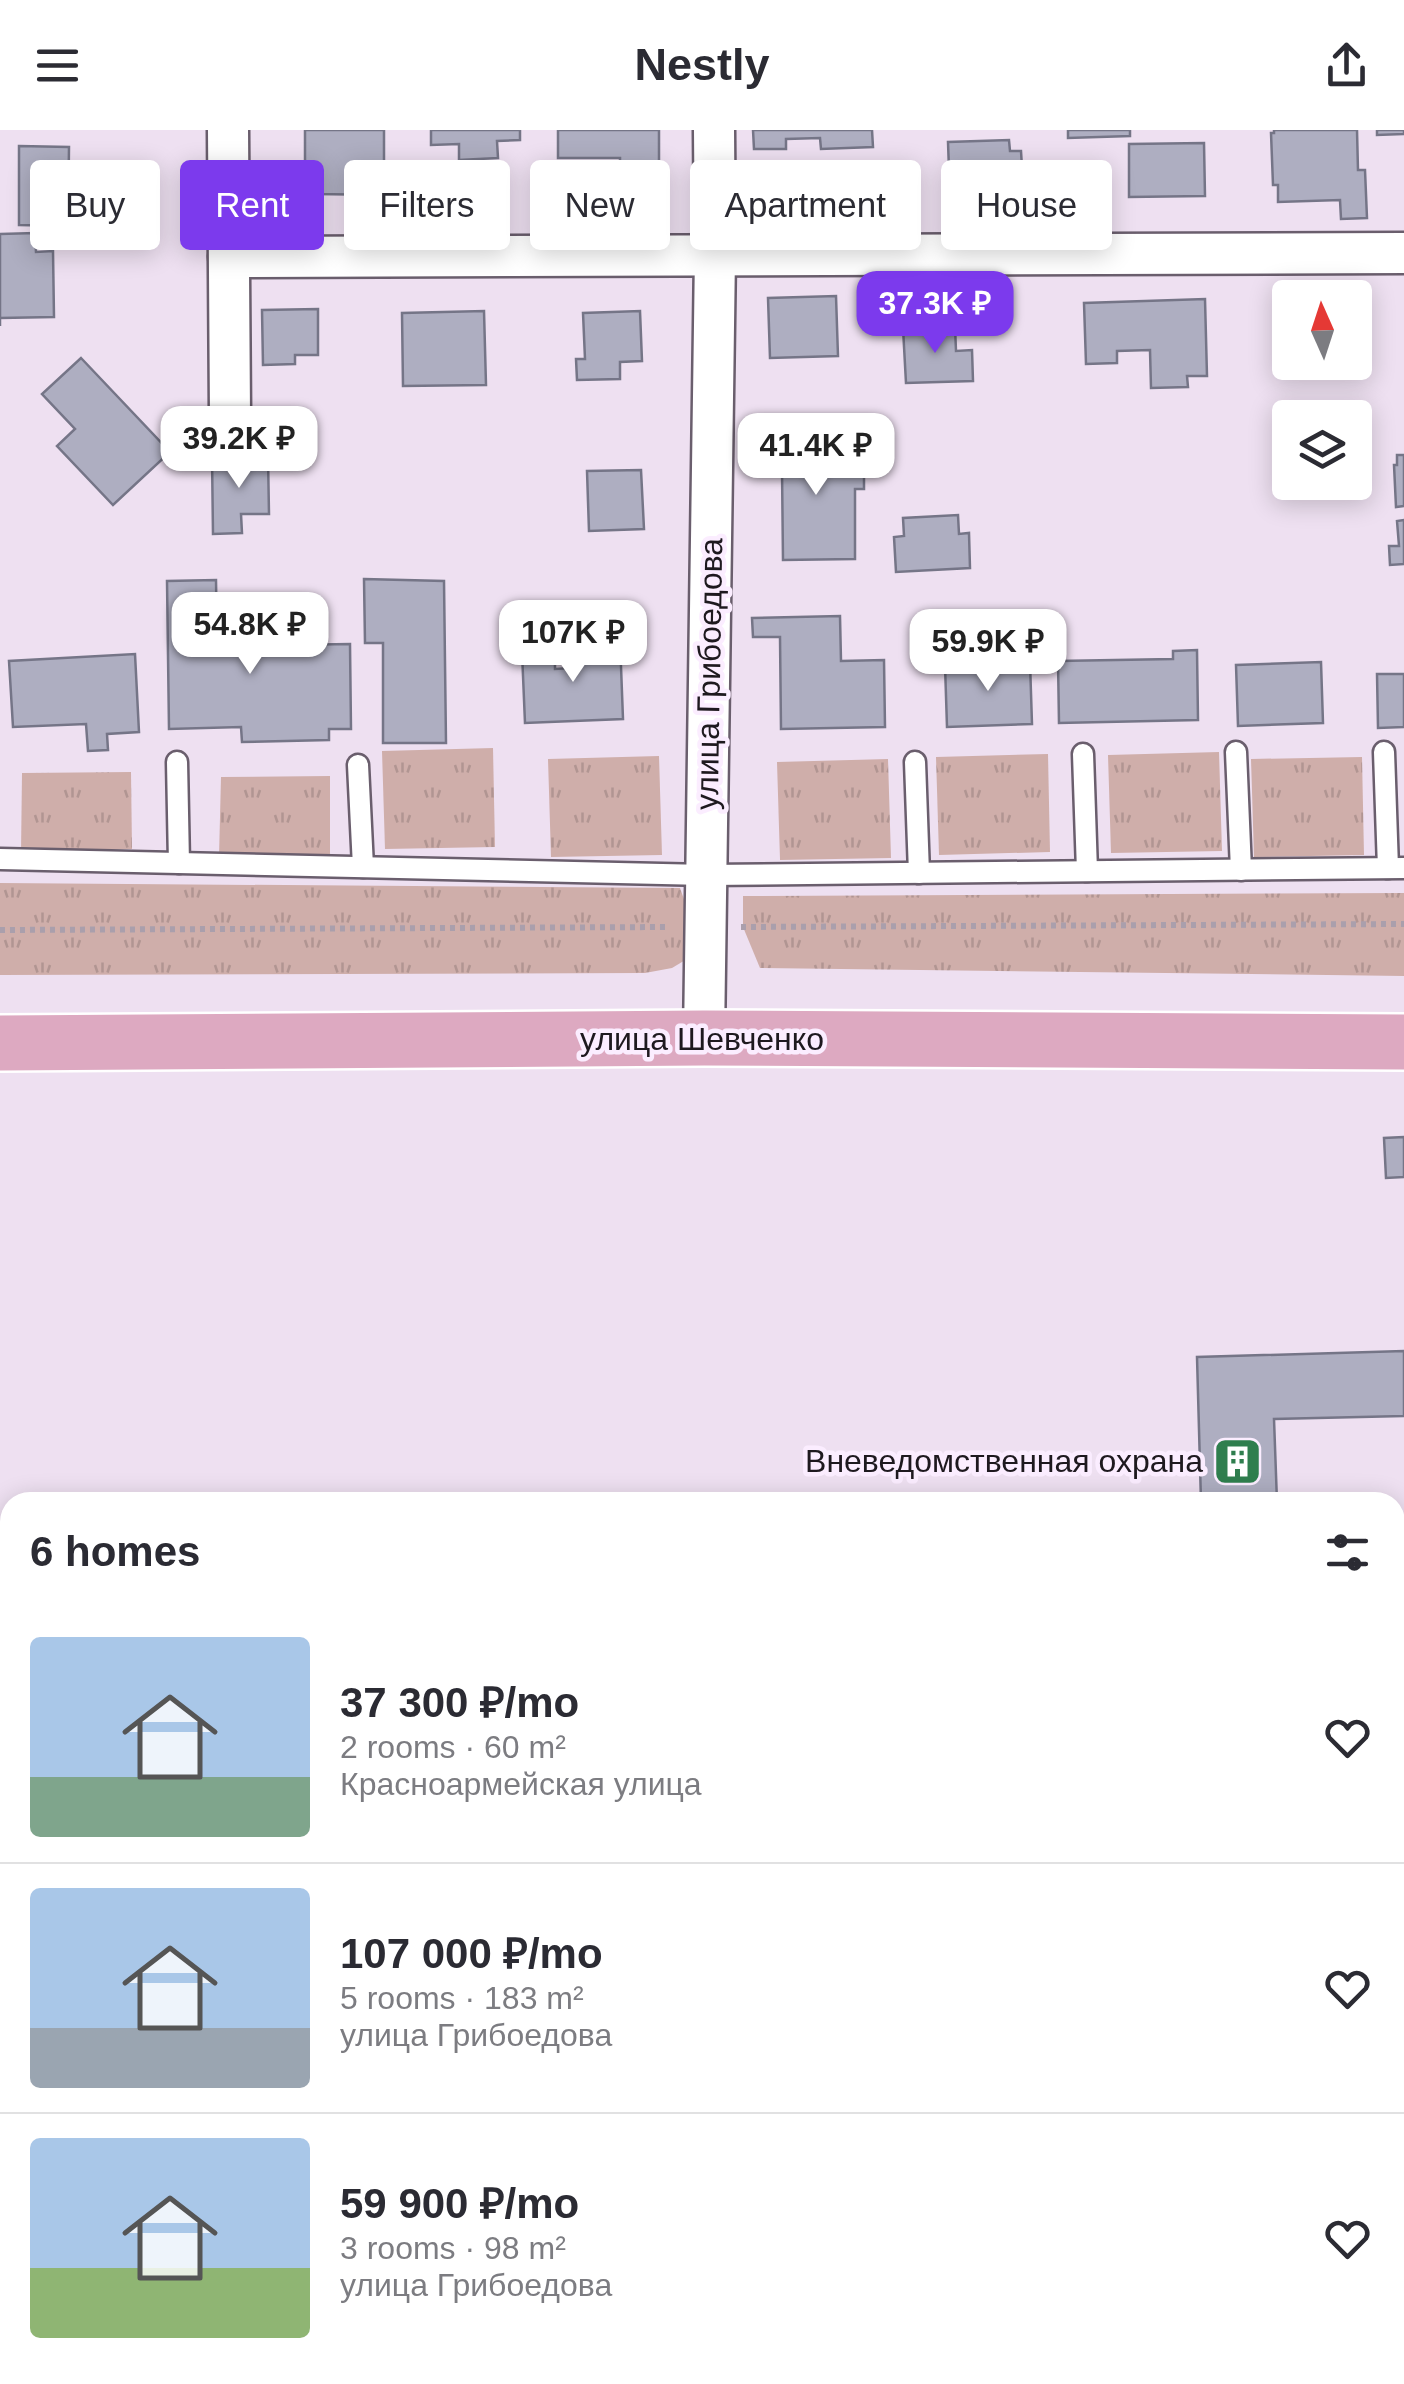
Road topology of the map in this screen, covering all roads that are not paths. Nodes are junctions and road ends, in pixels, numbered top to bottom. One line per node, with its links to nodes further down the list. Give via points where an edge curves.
1 (228, 130): 5 (street)
2 (714, 130): 4 (street, улица Грибоедова)
3 (1404, 253): 4 (street)
4 (715, 254): 5 (street); 20 (street, улица Грибоедова)
5 (229, 257): 6 (street)
6 (230, 415)
7 (1236, 752): 17 (lane)
8 (1384, 752): 16 (lane)
9 (1083, 754): 18 (lane)
10 (177, 762): 14 (lane)
11 (915, 762): 19 (lane)
12 (358, 765): 15 (lane)
13 (0, 860): 14 (lane)
14 (179, 864): 15 (lane)
15 (363, 867): 20 (lane)
16 (1396, 868): 17 (lane)
17 (1240, 870): 18 (lane)
18 (1087, 871): 19 (lane)
19 (918, 873): 20 (lane)
20 (706, 874): 21 (street, улица Грибоедова)
21 (704, 1038): 22 (main road, улица Шевченко); 23 (main road, улица Шевченко)
22 (1404, 1042)
23 (0, 1043)

